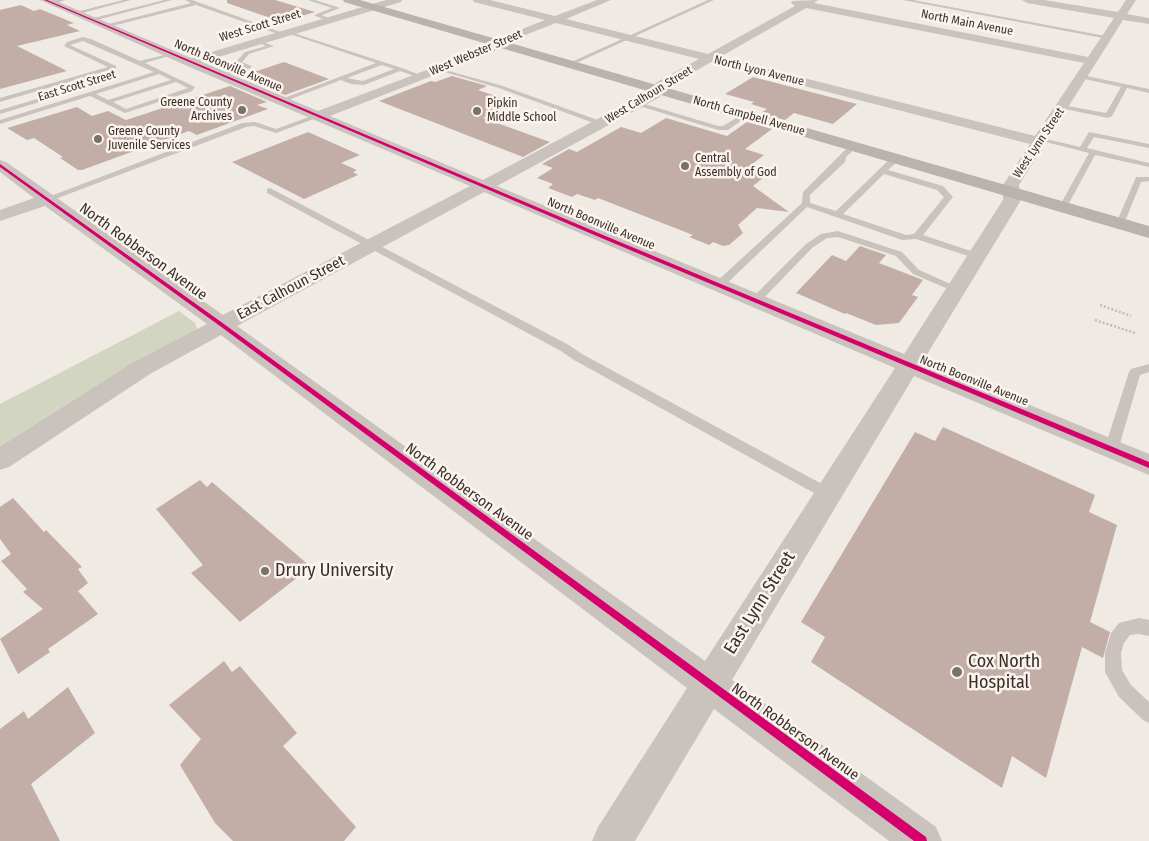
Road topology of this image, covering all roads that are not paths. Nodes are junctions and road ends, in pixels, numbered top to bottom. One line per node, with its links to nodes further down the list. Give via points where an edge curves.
1 (130, 0): 18 (lane)
2 (170, 0): 18 (lane, via 136,8 124,6)
3 (187, 0): 15 (lane)
4 (310, 0): 19 (lane, via 337,8 317,15)
5 (348, 0): 16 (main road, North Campbell Avenue)
6 (397, 0): 16 (street, West Scott Street)
7 (478, 0): 20 (street, North Lyon Avenue)
8 (606, 0): 20 (street, West Webster Street)
9 (712, 0): 24 (lane)
10 (905, 0): 23 (lane)
11 (1027, 0): 17 (street)
12 (1131, 0): 17 (street, West Lynn Street)
13 (787, 2): 14 (street, North Main Avenue)
14 (809, 3): 29 (street, West Calhoun Street); 30 (street, North Main Avenue)
15 (194, 4): 18 (lane); 22 (lane)
16 (374, 7): 19 (street, West Scott Street); 27 (main road, North Campbell Avenue)
17 (1122, 16): 21 (street); 23 (street, West Lynn Street)
18 (83, 18): 25 (lane); 28 (street, North Boonville Avenue)
19 (330, 20): 22 (street, West Scott Street)
20 (556, 20): 24 (street, North Lyon Avenue); 27 (street, West Webster Street)
21 (1149, 20)
22 (286, 33): 26 (street, West Scott Street); 33 (lane)
23 (1108, 37): 30 (street, West Lynn Street)
24 (628, 38): 29 (street, North Lyon Avenue); 34 (lane)
25 (83, 39): 31 (lane); 35 (lane, via 67,46)
26 (259, 41): 32 (street, West Scott Street); 40 (lane, via 271,46 247,53 238,63 248,67)
27 (500, 44): 34 (main road, North Campbell Avenue); 37 (street, West Webster Street)
28 (170, 54): 31 (lane); 32 (street, North Boonville Avenue)
29 (710, 59): 47 (street, West Calhoun Street, via 662,85); 61 (street, North Lyon Avenue)
30 (1092, 61): 42 (street, West Lynn Street)
31 (137, 62): 35 (lane); 36 (lane)
32 (189, 62): 40 (street, North Boonville Avenue)
33 (382, 63): 38 (lane); 43 (lane)
34 (570, 64): 47 (main road, North Campbell Avenue)
35 (114, 68): 51 (lane)
36 (150, 68): 39 (lane); 45 (lane)
37 (440, 68): 41 (street, West Webster Street); 60 (lane)
38 (400, 69): 41 (lane); 43 (lane, via 364,83)
39 (160, 72): 44 (lane); 50 (lane, East Scott Street)
40 (221, 76): 52 (street, North Boonville Avenue)
41 (420, 76): 58 (street, West Webster Street)
42 (1082, 77): 46 (lane); 55 (street, West Lynn Street)
43 (341, 78): 52 (lane)
44 (177, 80): 53 (lane); 53 (lane, via 192,87 125,111)
45 (94, 84)
46 (1125, 86): 48 (lane); 55 (lane, via 1108,116)
47 (659, 90): 54 (street, West Calhoun Street); 57 (main road, North Campbell Avenue)
48 (1149, 91)
49 (66, 92): 56 (lane)
50 (91, 94): 53 (lane); 59 (lane, East Scott Street)
51 (0, 100)
52 (282, 101): 58 (street, North Boonville Avenue)
53 (107, 102)
54 (638, 104): 57 (lane, via 718,128 725,128); 60 (street, West Calhoun Street)
55 (1062, 107): 61 (street, West Lynn Street)
56 (0, 112)
57 (745, 115): 63 (main road, North Campbell Avenue)
58 (317, 116): 71 (street, North Boonville Avenue); 74 (lane, via 276,131 255,124 245,125)
59 (0, 122)
60 (602, 123): 71 (street, West Calhoun Street)
61 (1041, 141): 64 (lane); 73 (street, West Lynn Street, via 1011,185)
62 (1149, 146): 64 (lane, via 1092,134)
63 (853, 147): 66 (main road, North Campbell Avenue); 75 (lane, via 806,194)
64 (1083, 150): 65 (lane)
65 (1093, 152): 67 (lane); 76 (lane)
66 (895, 159): 69 (lane); 73 (main road, North Campbell Avenue)
67 (1149, 165)
68 (2, 169): 74 (street, North Robberson Avenue)
69 (882, 171): 77 (lane); 81 (lane, via 940,188 949,196)
70 (1149, 179): 79 (lane, via 1137,181)
71 (484, 186): 82 (street, East Calhoun Street); 84 (street, North Boonville Avenue)
72 (270, 191): 82 (lane)
73 (1011, 192): 76 (main road, North Campbell Avenue); 83 (street, West Lynn Street, via 1012,200)
74 (47, 199): 78 (street); 87 (street, North Robberson Avenue)
75 (806, 204): 77 (lane); 84 (lane)
76 (1063, 208): 79 (main road, North Campbell Avenue)
77 (837, 215): 81 (lane, via 905,238)
78 (0, 216)
79 (1120, 224): 80 (main road, North Campbell Avenue)
80 (1149, 232)
81 (917, 236): 83 (lane)
82 (371, 245): 87 (street, East Calhoun Street); 93 (lane)
83 (977, 256): 85 (street, West Lynn Street)
84 (718, 286): 86 (street, North Boonville Avenue)
85 (957, 289): 86 (lane, via 916,272 899,254 838,234 824,236 809,246); 88 (street, West Lynn Street)
86 (755, 301): 88 (street, North Boonville Avenue)
87 (222, 325): 91 (street, East Calhoun Street, via 126,378); 95 (street, North Robberson Avenue)
88 (909, 366): 90 (street, North Boonville Avenue); 93 (street, East Lynn Street)
89 (1149, 368): 90 (lane, via 1135,372)
90 (1111, 450): 92 (street, North Boonville Avenue)
91 (0, 460)
92 (1149, 465)
93 (828, 494): 95 (street, East Lynn Street)
94 (1149, 628): 96 (lane, via 1125,628 1113,653 1114,672 1125,691)
95 (709, 685): 97 (street, East Lynn Street); 98 (street, North Robberson Avenue)
96 (1149, 714)
97 (612, 841)
98 (922, 841)

